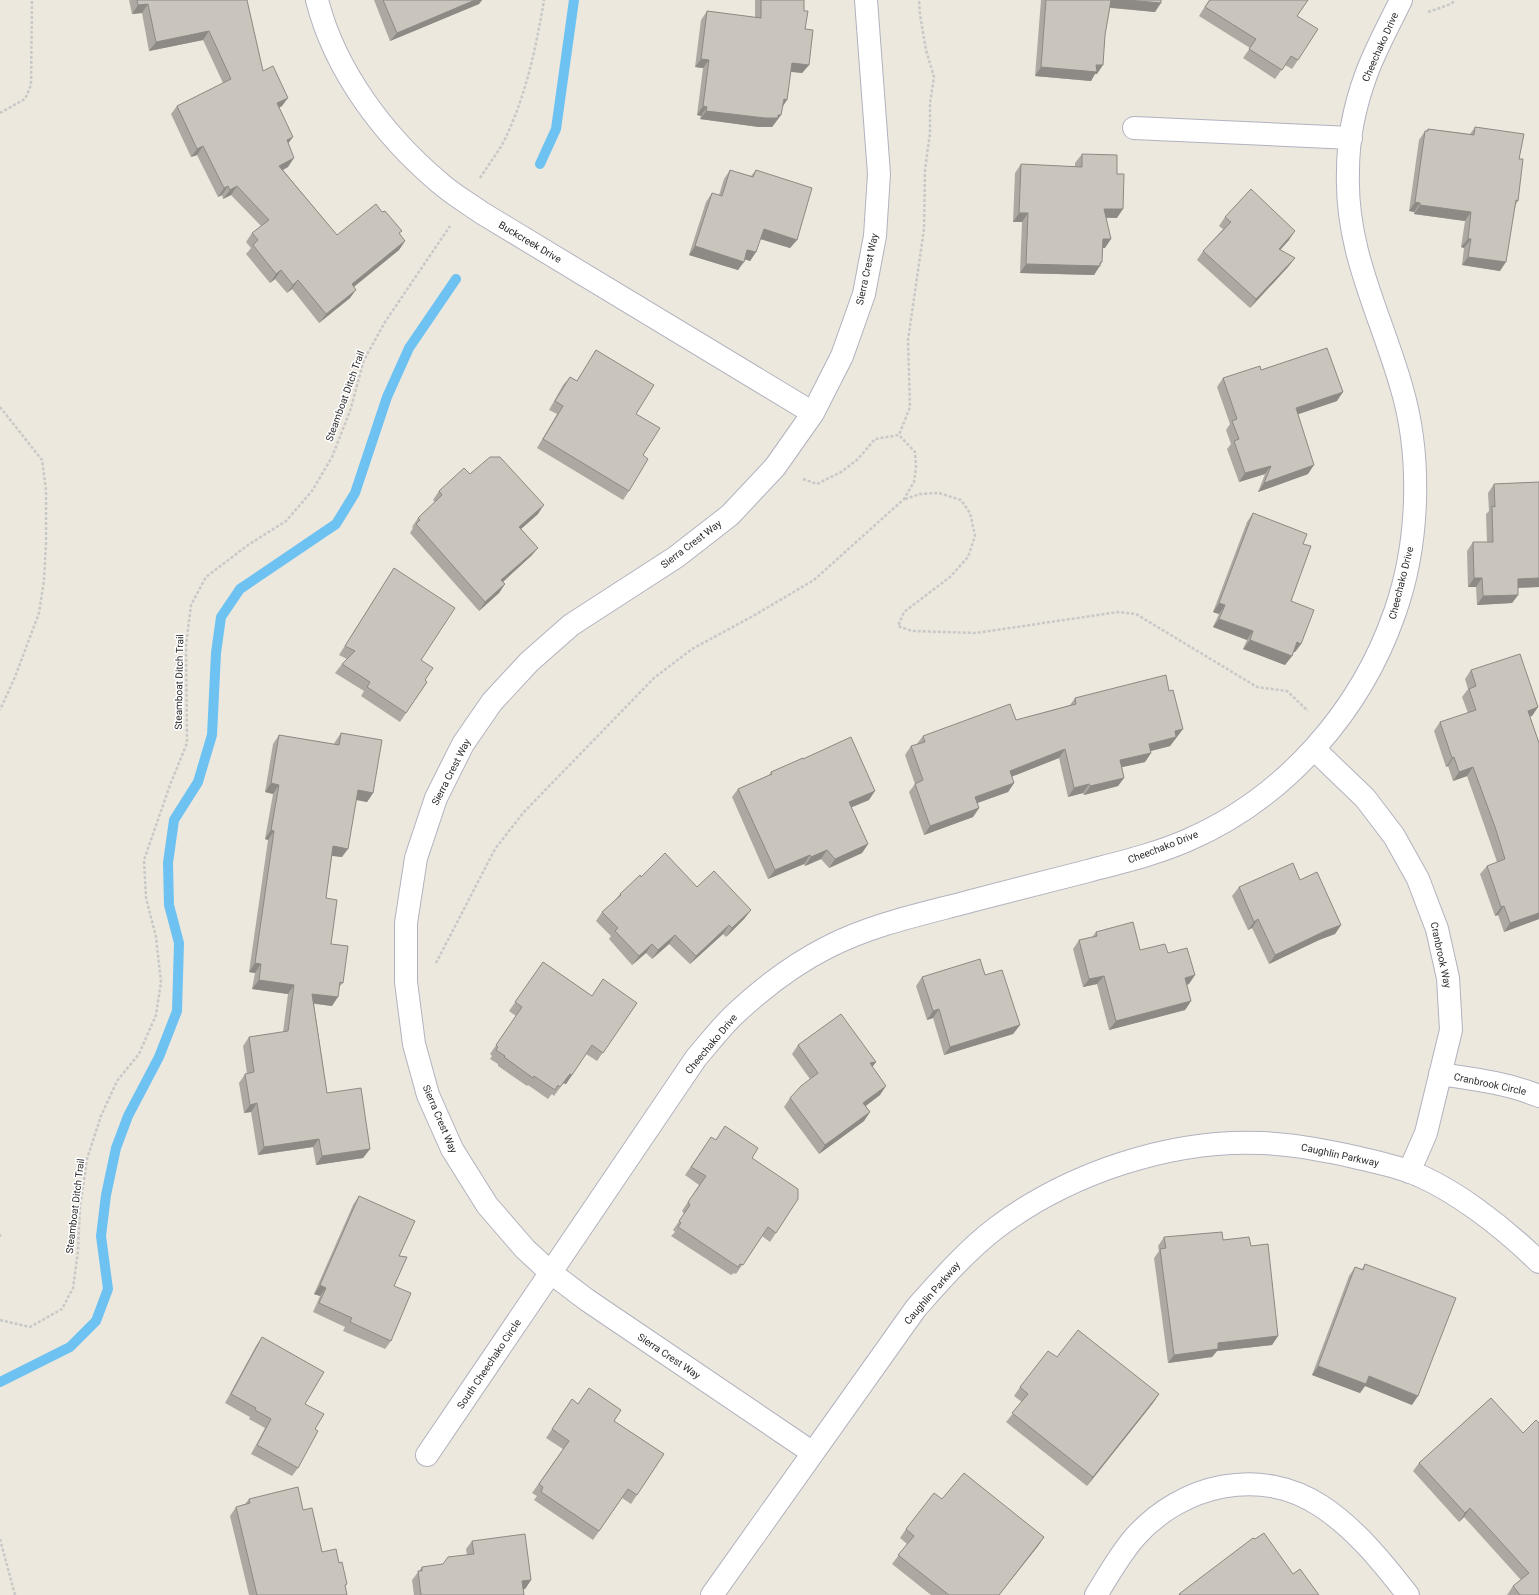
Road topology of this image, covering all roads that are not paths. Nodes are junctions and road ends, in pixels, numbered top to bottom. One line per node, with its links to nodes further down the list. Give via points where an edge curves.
1 (317, 0): 6 (street, Buckcreek Drive, via 341,61 368,107 402,148 440,184 482,213)
2 (866, 0): 6 (street, Sierra Crest Way, via 879,174 875,236 864,294 842,356)
3 (1400, 0): 5 (street, Cheechako Drive, via 1366,75)
4 (1134, 128): 5 (street)
5 (1351, 138): 7 (street, Cheechako Drive, via 1348,170 1350,218 1361,270 1403,391 1413,448 1415,501 1410,557 1396,610 1375,661 1347,708)
6 (813, 413): 12 (street, Sierra Crest Way, via 775,467 730,515 676,557 571,625 528,662 492,702 463,744 436,798 416,858 406,923 406,982 414,1044 428,1095 452,1149 487,1205 525,1249)
7 (1314, 749): 8 (street, Cranbrook Way, via 1365,798 1394,836 1418,879 1437,929 1448,978 1451,1030); 12 (street, Cheechako Drive, via 1278,784 1233,816 1190,839 1140,858 880,925 828,947 779,976 734,1015 696,1058)
8 (1440, 1074): 9 (street, Cranbrook Circle, via 1486,1081); 10 (street, Cranbrook Way, via 1426,1133)
9 (1539, 1096)
10 (1409, 1172): 11 (street, Caughlin Parkway, via 1444,1189 1482,1213); 13 (street, Caughlin Parkway, via 1366,1159 1313,1148 1261,1143 1208,1145 1148,1155 1090,1174 1042,1198 996,1228 952,1267 916,1308)
11 (1539, 1262)
12 (550, 1272): 13 (street, Sierra Crest Way, via 587,1300); 14 (street, South Cheechako Circle)
13 (813, 1453): 15 (street, Caughlin Parkway)
14 (427, 1455)
15 (712, 1595)
16 (1096, 1595): 17 (street, via 1134,1538 1160,1514 1200,1491 1251,1484 1287,1490 1322,1507 1362,1541)
17 (1408, 1595)

